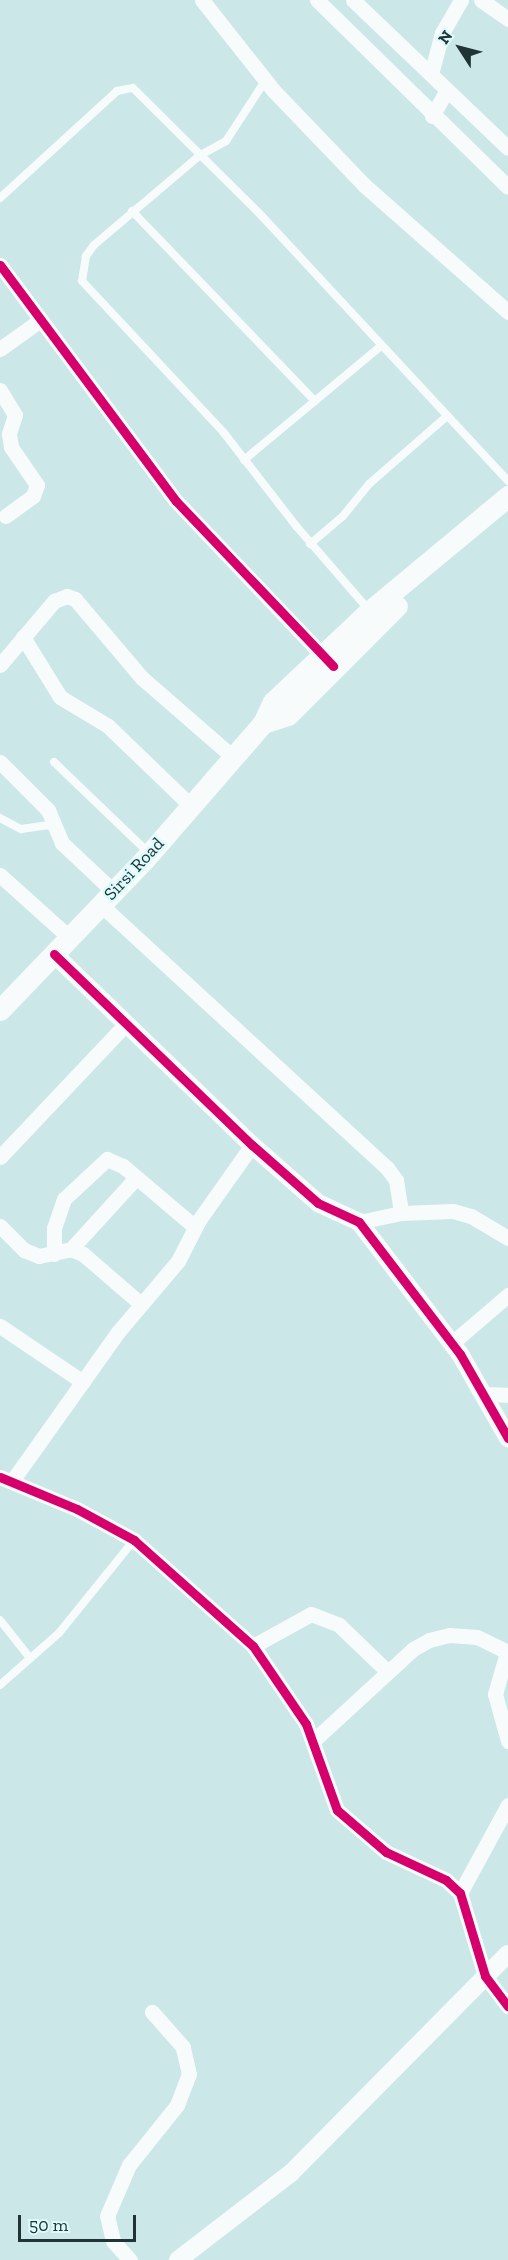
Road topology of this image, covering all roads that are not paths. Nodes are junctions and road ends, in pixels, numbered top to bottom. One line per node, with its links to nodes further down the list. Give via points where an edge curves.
1 (202, 0): 10 (street)
2 (317, 0): 8 (street)
3 (353, 0): 7 (street)
4 (461, 0): 9 (street, via 442,33)
5 (482, 0): 6 (street)
6 (508, 19)
7 (403, 46): 8 (street); 9 (street)
8 (385, 68): 12 (street)
9 (431, 74): 11 (street)
10 (265, 81): 14 (lane, via 226,141); 20 (street, via 364,185)
11 (447, 90): 12 (street); 13 (street)
12 (432, 116): 15 (street)
13 (503, 143): 15 (street)
14 (199, 156): 17 (lane, via 145,97 125,87); 18 (lane); 22 (lane, via 259,213)
15 (478, 158): 16 (street)
16 (508, 187)
17 (0, 198)
18 (132, 211): 25 (lane); 27 (lane, via 86,256 82,281 224,432)
19 (0, 265): 21 (street)
20 (508, 312)
21 (39, 321): 23 (street); 35 (street, via 176,501)
22 (381, 346): 25 (lane); 26 (lane)
23 (0, 350)
24 (0, 390): 31 (street, via 15,415 9,434 11,447 37,485 33,496)
25 (315, 401): 27 (lane)
26 (446, 417): 28 (lane); 32 (lane, via 369,484 343,516)
27 (244, 460): 32 (lane)
28 (508, 481)
29 (508, 496): 33 (main road, Sirsi Road)
30 (508, 514): 35 (main road, Sirsi Road)
31 (2, 515)
32 (310, 544): 33 (lane)
33 (370, 611): 35 (main road, Sirsi Road)
34 (23, 637): 36 (street); 37 (street, via 60,597 75,599 142,678); 40 (street, via 60,697 108,726)
35 (328, 661): 37 (main road, Sirsi Road, via 288,715 263,723)
36 (0, 665)
37 (232, 757): 40 (main road, Sirsi Road)
38 (0, 762): 42 (street, via 48,810)
39 (54, 762): 43 (lane)
40 (191, 806): 43 (main road, Sirsi Road)
41 (0, 818): 42 (lane, via 21,829)
42 (55, 824): 45 (street, via 62,843)
43 (150, 854): 45 (main road, Sirsi Road)
44 (0, 876): 46 (street)
45 (108, 898): 46 (main road, Sirsi Road); 53 (street, via 387,1168 396,1180)
46 (69, 938): 47 (main road, Sirsi Road)
47 (54, 954): 48 (main road, Sirsi Road); 49 (street)
48 (3, 1000)
49 (125, 1024): 50 (street); 51 (street)
50 (252, 1145): 54 (street, via 318,1203); 56 (street)
51 (0, 1157)
52 (135, 1179): 56 (street); 58 (street); 59 (street, via 115,1160 99,1162 64,1199 54,1227)
53 (400, 1213): 54 (street); 57 (street, via 453,1211 487,1224)
54 (359, 1222): 63 (street)
55 (0, 1226): 59 (street, via 24,1250 39,1256)
56 (195, 1227): 61 (street, via 178,1261)
57 (508, 1238)
58 (71, 1249): 59 (street); 61 (street, via 83,1254)
59 (54, 1254)
60 (508, 1295): 63 (street)
61 (141, 1304): 64 (street)
62 (0, 1326): 64 (street)
63 (452, 1343): 65 (street)
64 (83, 1382): 68 (street)
65 (483, 1394): 66 (street); 67 (street)
66 (508, 1395)
67 (508, 1438)
68 (6, 1479): 69 (street, via 77,1509)
69 (134, 1540): 71 (street); 73 (lane, via 71,1619)
70 (0, 1620): 73 (lane)
71 (253, 1646): 74 (street, via 311,1614 339,1625); 76 (street)
72 (508, 1652): 74 (street, via 477,1637 449,1635 413,1648); 77 (street, via 495,1694)
73 (30, 1658): 75 (lane)
74 (388, 1672): 76 (street)
75 (0, 1684)
76 (313, 1741): 79 (street, via 337,1810 386,1852 446,1880)
77 (508, 1741)
78 (508, 1805): 79 (street)
79 (460, 1893): 81 (street)
80 (508, 1954): 81 (street)
81 (485, 1976): 82 (street); 85 (street, via 291,2173)
82 (508, 2006)
83 (152, 2012): 84 (street, via 183,2047 189,2074 177,2105 129,2165 107,2216 113,2241)
84 (130, 2260)
85 (178, 2260)

